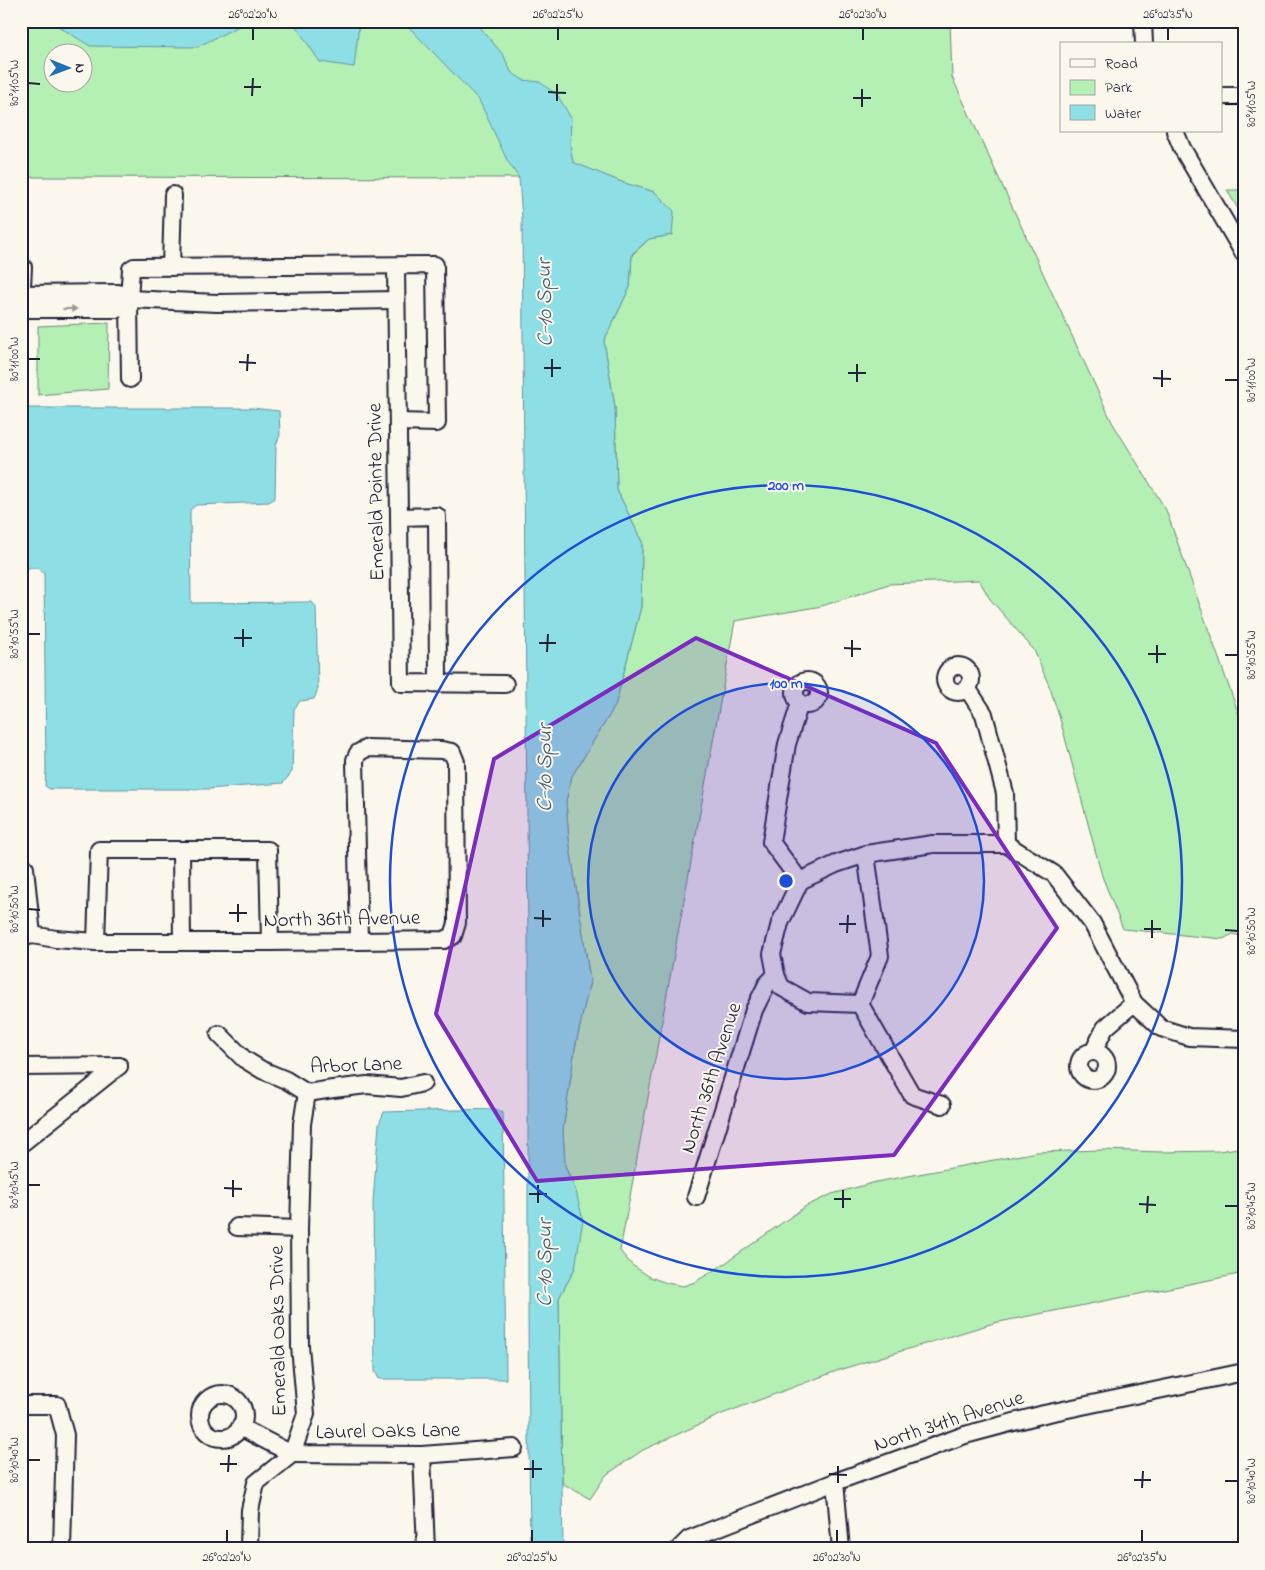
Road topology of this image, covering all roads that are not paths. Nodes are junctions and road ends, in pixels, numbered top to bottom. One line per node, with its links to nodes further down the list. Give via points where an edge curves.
1 (1143, 21): 2 (street)
2 (1144, 42)
3 (1175, 132): 5 (street)
4 (173, 194): 8 (street)
5 (1244, 254)
6 (21, 265): 11 (street)
7 (396, 266): 8 (street); 10 (street, Emerald Pointe Drive); 13 (street, via 435,265 437,423)
8 (171, 267): 9 (street, via 131,269)
9 (129, 299): 10 (street, via 217,303); 11 (street, via 118,293); 12 (street)
10 (396, 300): 13 (street, Emerald Pointe Drive)
11 (21, 301)
12 (130, 379)
13 (398, 422): 14 (street, Emerald Pointe Drive)
14 (399, 516): 15 (street, Emerald Pointe Drive, via 401,683); 15 (street, via 437,516)
15 (438, 683): 16 (street)
16 (505, 684)
17 (967, 688): 19 (street, via 984,714 1005,793)
18 (800, 703): 23 (street, via 787,744 771,842)
19 (1006, 844): 21 (street, via 933,844); 30 (street, via 1054,874 1092,923)
20 (181, 850): 26 (street, via 99,850); 27 (street); 28 (street, via 268,850)
21 (866, 854): 23 (street); 31 (street, via 880,956)
22 (21, 863): 24 (street, via 25,868)
23 (800, 881): 29 (street, via 780,923 772,954)
24 (27, 936): 26 (street, North 36th Avenue)
25 (359, 940): 25 (street, North 36th Avenue, via 355,760 358,753 367,748 452,752 456,762 457,923 453,936 444,940); 28 (street, North 36th Avenue)
26 (96, 942): 27 (street, North 36th Avenue)
27 (182, 942): 28 (street, North 36th Avenue)
28 (270, 942)
29 (776, 975): 31 (street, via 781,987 808,1002); 40 (street, North 36th Avenue, via 754,1010)
30 (1134, 1003): 33 (street, via 1161,1028 1189,1036); 34 (street, via 1105,1028)
31 (860, 1004): 38 (street, via 912,1095)
32 (219, 1034): 37 (street, Arbor Lane, via 244,1060)
33 (1244, 1039)
34 (1093, 1052)
35 (21, 1067): 39 (street, via 119,1066)
36 (423, 1083): 37 (street, Arbor Lane, via 401,1088 367,1085)
37 (307, 1093): 42 (street, Emerald Oaks Drive, via 302,1124)
38 (942, 1105)
39 (21, 1144)
40 (696, 1198)
41 (237, 1227): 42 (street)
42 (298, 1229): 47 (street, Emerald Oaks Drive, via 300,1346 306,1414)
43 (1244, 1372): 49 (street, North 34th Avenue, via 1044,1414 965,1435)
44 (21, 1405): 50 (street, via 57,1405 65,1435)
45 (240, 1427): 47 (street, Laurel Oaks Lane)
46 (514, 1448): 48 (street, Laurel Oaks Lane)
47 (292, 1454): 48 (street, Laurel Oaks Lane); 51 (street, via 256,1483 250,1510)
48 (422, 1455): 52 (street)
49 (835, 1482): 53 (street, North 34th Avenue, via 689,1539); 54 (street)
50 (62, 1549)
51 (249, 1549)
52 (426, 1549)
53 (679, 1549)
54 (841, 1549)

